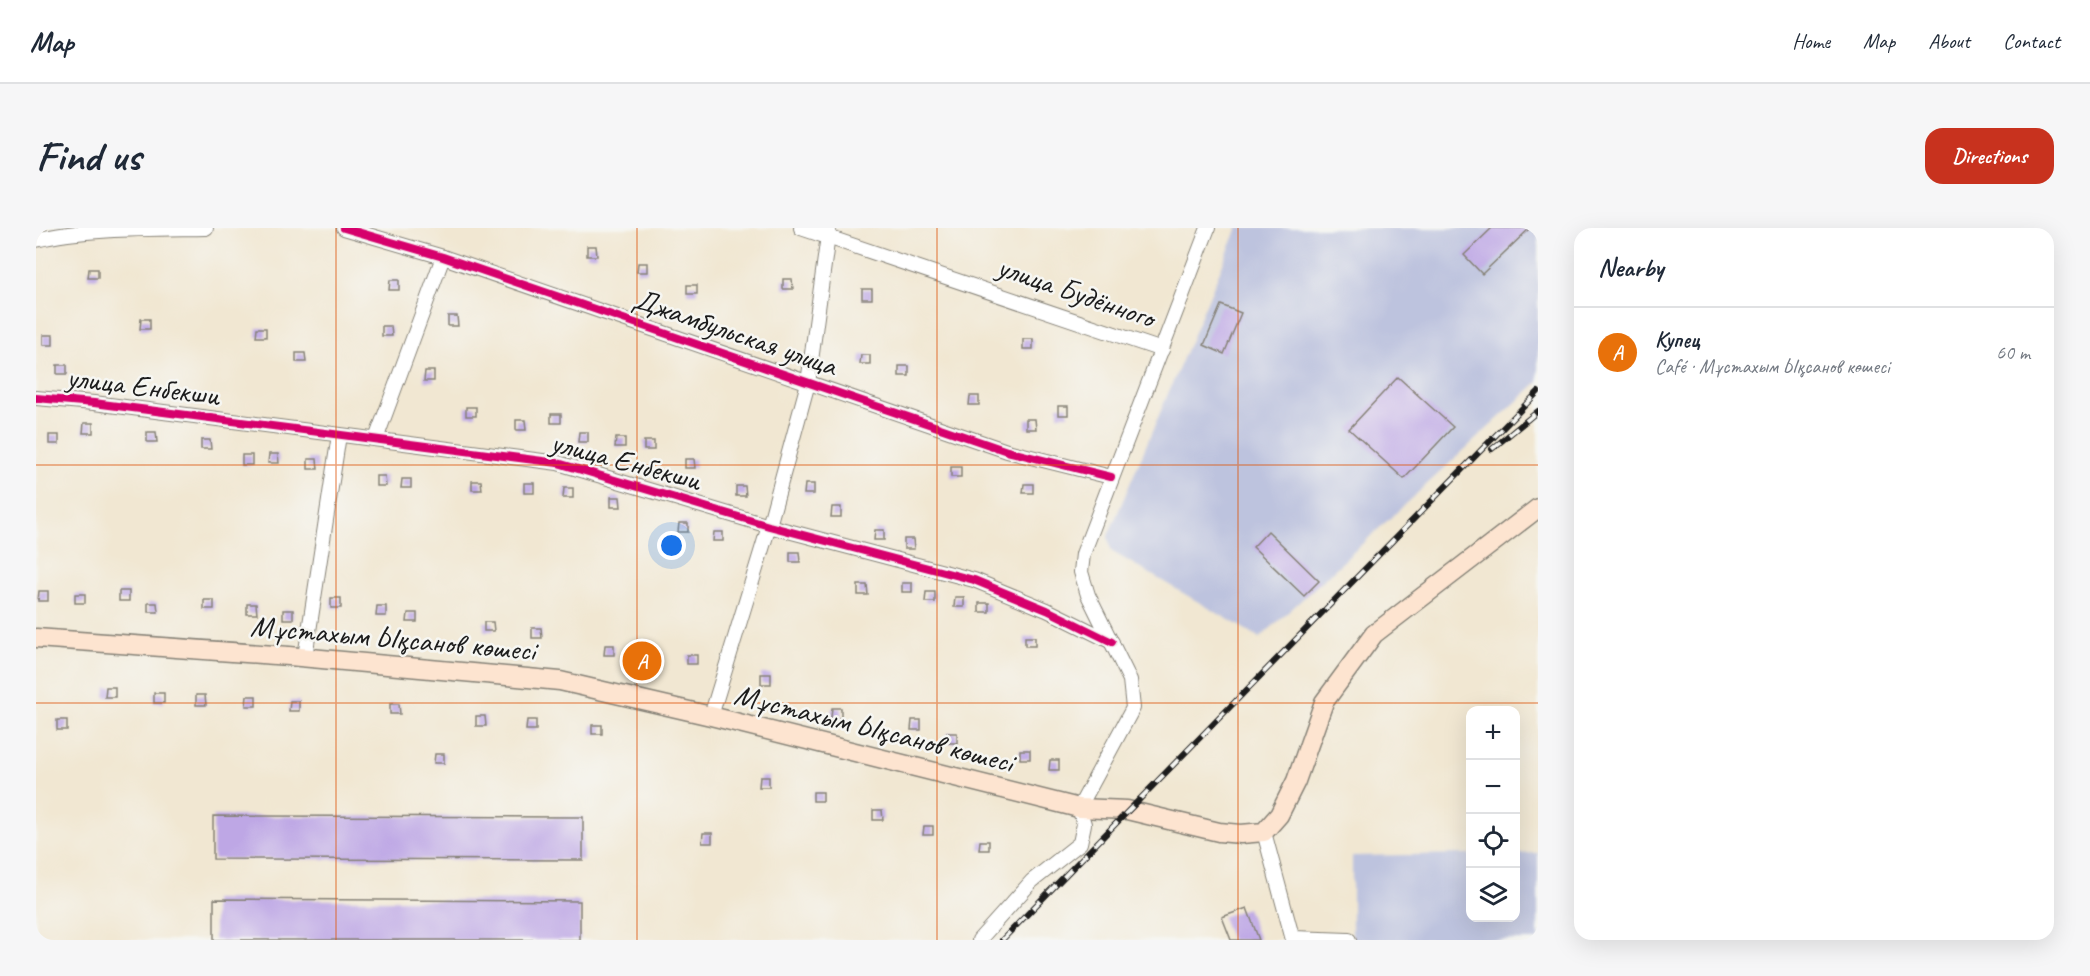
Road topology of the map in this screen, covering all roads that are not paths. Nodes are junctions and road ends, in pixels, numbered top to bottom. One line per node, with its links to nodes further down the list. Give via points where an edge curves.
1 (206, 228): 6 (street, via 93,230)
2 (344, 228): 7 (street, Джамбульская улица)
3 (801, 228): 5 (street, улица Будённого)
4 (1208, 228): 8 (street)
5 (828, 232): 8 (street, улица Будённого); 9 (street)
6 (36, 240)
7 (443, 257): 9 (street, Джамбульская улица); 12 (street)
8 (1162, 350): 13 (street)
9 (808, 383): 13 (street, Джамбульская улица, via 1007,451); 15 (street)
10 (36, 398): 11 (street, улица Енбекши)
11 (339, 435): 12 (street, улица Енбекши); 18 (street)
12 (376, 439): 15 (street, улица Енбекши, via 558,463)
13 (1111, 477): 17 (street, via 1083,554 1081,572)
14 (1538, 508): 21 (main road, via 1374,633 1324,702 1296,781 1280,815)
15 (769, 526): 17 (street, улица Енбекши, via 974,580); 19 (street)
16 (36, 638): 18 (main road, Мұстахым Ықсанов көшесі)
17 (1112, 642): 20 (street, via 1130,680 1133,708)
18 (305, 657): 19 (main road, Мұстахым Ықсанов көшесі, via 560,681)
19 (711, 716): 20 (main road, Мұстахым Ықсанов көшесі)
20 (1079, 808): 21 (main road, Мұстахым Ықсанов көшесі, via 1127,810 1219,832); 23 (street, via 1084,824 1080,843 1032,881)
21 (1264, 832): 22 (street)
22 (1293, 939): 24 (street)
23 (979, 940)
24 (1349, 940)

